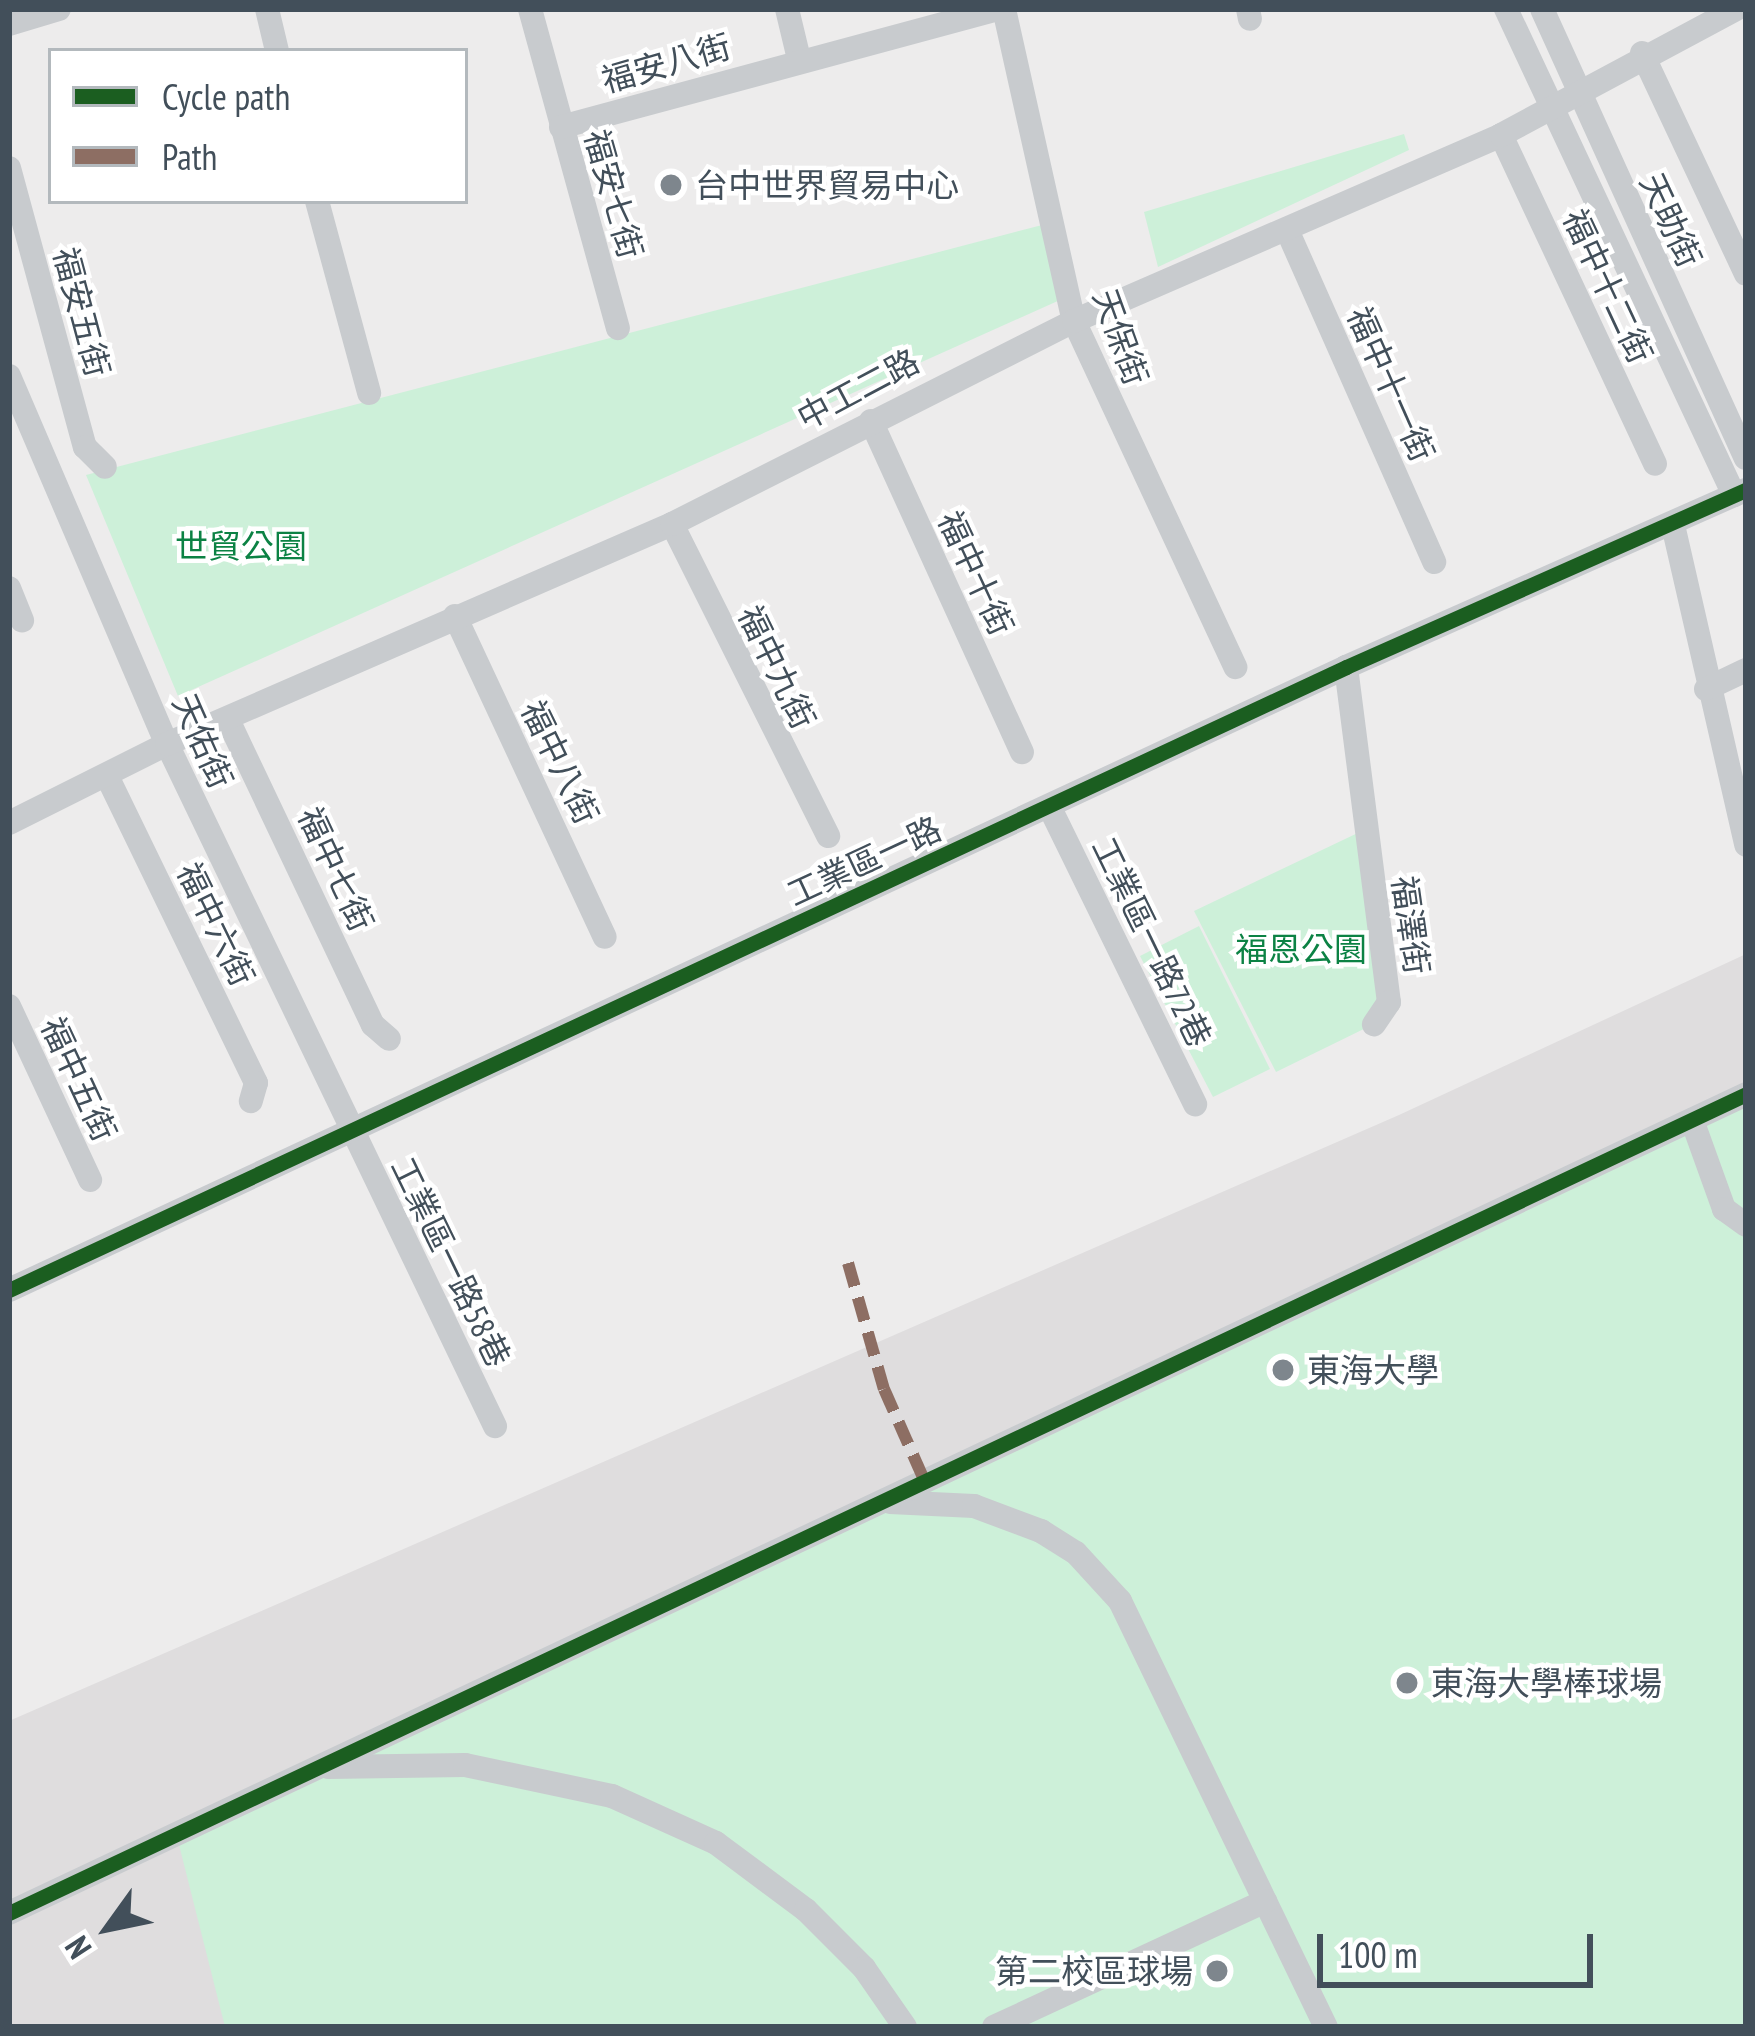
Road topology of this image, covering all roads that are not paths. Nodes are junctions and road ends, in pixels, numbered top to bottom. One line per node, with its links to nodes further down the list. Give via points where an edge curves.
1 (59, 9): 9 (street)
2 (267, 9): 10 (street)
3 (530, 9): 15 (street, 福安七街)
4 (788, 9): 12 (street)
5 (1001, 9): 12 (street, 福安八街); 21 (street, 天保街)
6 (1506, 9): 14 (street, 天助街)
7 (1542, 9): 13 (street, 天助街)
8 (1736, 9): 11 (street, 中工二路)
9 (9, 24)
10 (276, 48)
11 (1642, 53): 13 (street, 中工二路); 20 (street)
12 (800, 59): 15 (street, 福安八街)
13 (1578, 90): 14 (street, 中工二路); 26 (street, 天助街)
14 (1550, 106): 16 (street, 中工二路); 29 (street, 天助街)
15 (561, 127): 22 (street, 福安七街)
16 (1501, 135): 19 (street, 中工二路); 27 (street, 福中十二街)
17 (9, 168): 28 (street, 福安五街, via 86,447)
18 (317, 204): 24 (street)
19 (1288, 232): 21 (street, 中工二路); 32 (street, 福中十一街)
20 (1746, 274)
21 (1074, 321): 25 (street, 中工二路); 37 (street, 天保街)
22 (618, 328)
23 (9, 376): 41 (street, 天佑街)
24 (369, 394)
25 (871, 422): 30 (street, 中工二路); 42 (street, 福中十街)
26 (1746, 458)
27 (1654, 464)
28 (105, 467)
29 (1740, 492): 31 (street, 工業區一路)
30 (672, 524): 34 (street, 中工二路); 46 (street, 福中九街)
31 (1673, 525): 36 (street, 工業區一路); 39 (street)
32 (1434, 562)
33 (9, 588): 35 (street)
34 (455, 616): 40 (street, 中工二路); 48 (street, 福中八街)
35 (22, 620)
36 (1346, 667): 44 (street, 工業區一路); 50 (street, 福澤街, via 1389,1002)
37 (1235, 668)
38 (1746, 670): 39 (street)
39 (1706, 688): 47 (street)
40 (229, 722): 41 (street, 中工二路); 51 (street, 福中七街, via 373,1025)
41 (167, 744): 43 (street, 中工二路); 56 (street, 天佑街)
42 (1022, 752)
43 (107, 776): 45 (street, 中工二路); 53 (street, 福中六街, via 256,1083)
44 (1050, 808): 54 (street, 工業區一路72巷); 56 (street, 工業區一路)
45 (9, 823)
46 (828, 836)
47 (1746, 845)
48 (605, 937)
49 (9, 1006): 57 (street, 福中五街)
50 (1374, 1024)
51 (389, 1039)
52 (1746, 1094): 55 (street)
53 (251, 1101)
54 (1195, 1104)
55 (1692, 1120): 58 (street, via 1724,1209); 61 (street)
56 (347, 1129): 59 (street, 工業區一路); 60 (street, 工業區一路58巷)
57 (90, 1180)
58 (1746, 1225)
59 (9, 1290)
60 (495, 1426)
61 (886, 1502): 62 (street); 63 (street, via 974,1506 1076,1552 1120,1600)
62 (314, 1768): 64 (street); 65 (street, via 466,1765 612,1796 748,1861 864,1968)
63 (1265, 1901): 66 (street); 67 (street)
64 (9, 1913)
65 (905, 2027)
66 (994, 2027)
67 (1326, 2027)

